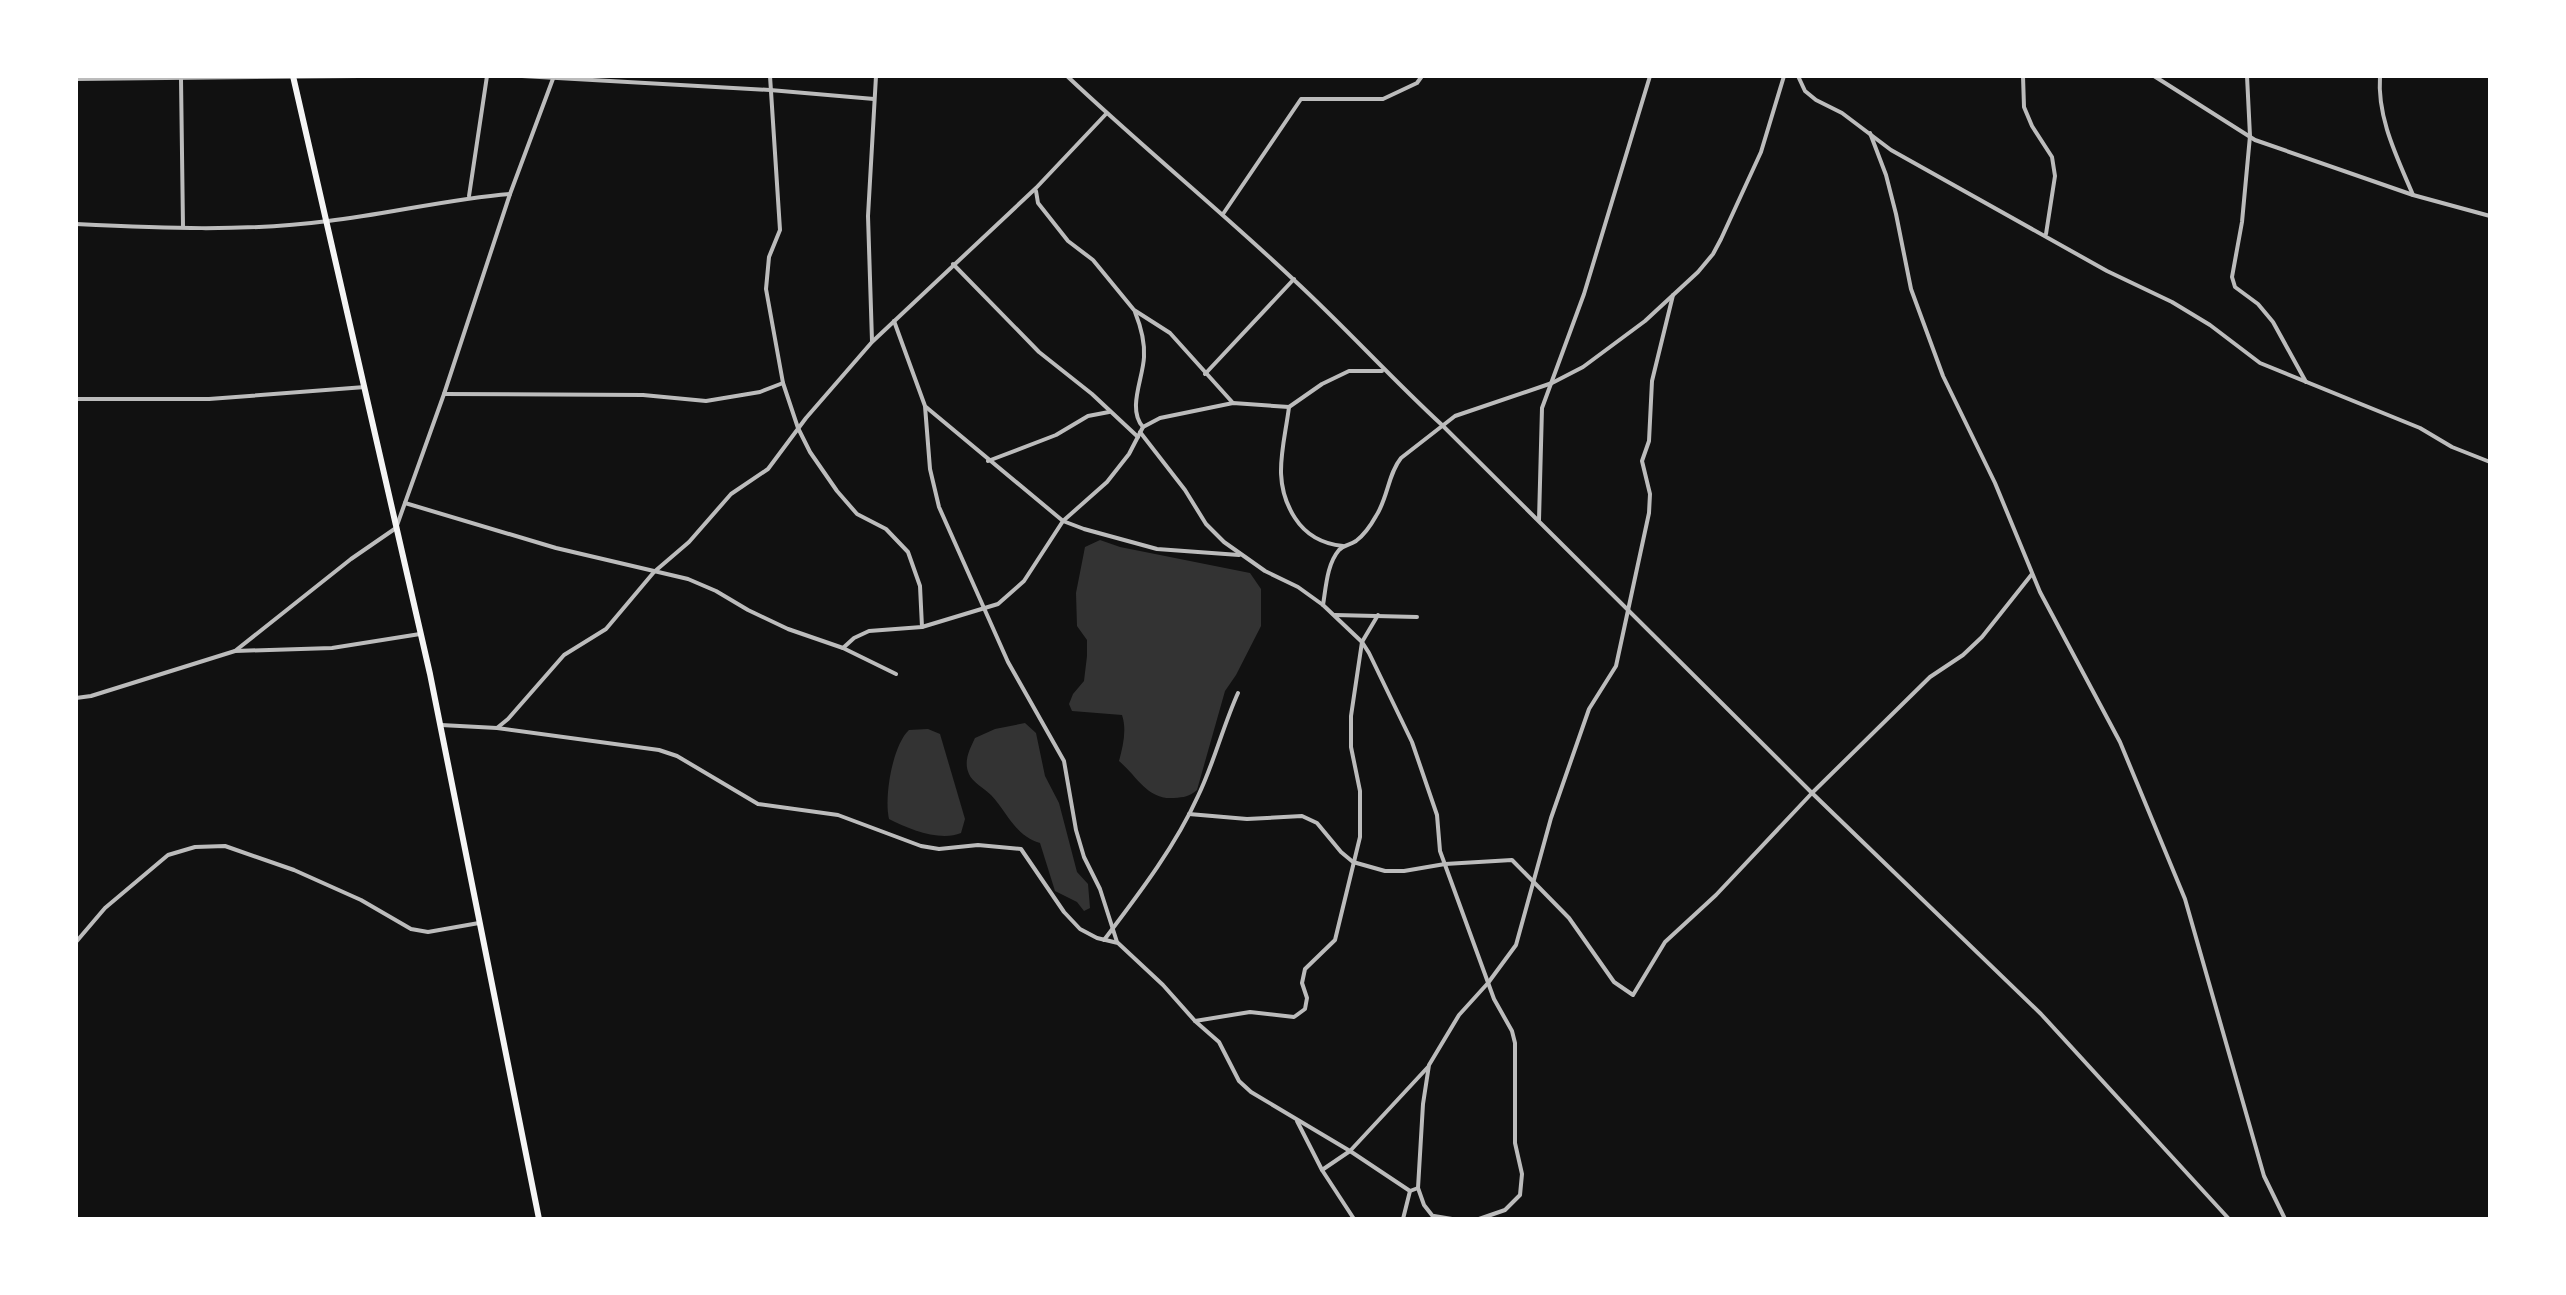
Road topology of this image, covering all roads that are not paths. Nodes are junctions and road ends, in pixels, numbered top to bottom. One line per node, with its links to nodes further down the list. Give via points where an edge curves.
1 (293, 76): 2 (street); 18 (street); 31 (main road)
2 (359, 76)
3 (487, 76): 28 (street)
4 (522, 76): 16 (street)
5 (770, 76): 20 (street)
6 (876, 76): 21 (street)
7 (1067, 76): 19 (street)
8 (1422, 76): 29 (street, via 1383,99 1301,99)
9 (1650, 76): 45 (street)
10 (1784, 76): 37 (street, via 1761,152 1721,239 1698,272)
11 (1798, 76): 23 (street, via 1816,100)
12 (2023, 76): 34 (street, via 2024,107 2052,157 2055,176)
13 (2154, 76): 24 (street)
14 (2247, 76): 24 (street)
15 (2380, 76): 27 (street, via 2391,144)
16 (553, 77): 20 (street); 26 (street)
17 (76, 79): 18 (street)
18 (181, 79): 33 (street)
19 (1074, 79): 22 (street)
20 (770, 90): 21 (street); 44 (street, via 780,230 769,257 766,289)
21 (874, 99): 40 (street, via 868,216)
22 (1107, 113): 25 (street); 29 (street)
23 (1870, 133): 34 (street, via 1891,150); 66 (street, via 1886,175 1924,329)
24 (2250, 136): 27 (street); 43 (street, via 2232,277 2235,287 2273,322)
25 (1036, 188): 35 (street); 38 (street, via 1038,203 1068,241 1093,260)
26 (510, 194): 28 (street); 47 (street)
27 (2413, 195): 30 (street)
28 (469, 197): 31 (street)
29 (1223, 214): 36 (street)
30 (2490, 216)
31 (327, 222): 33 (street); 46 (main road)
32 (76, 224): 33 (street)
33 (183, 227)
34 (2046, 234): 43 (street, via 2172,302 2260,363)
35 (953, 264): 39 (street); 52 (street, via 1039,352)
36 (1294, 279): 41 (street); 42 (street)
37 (1673, 295): 45 (street, via 1612,348); 69 (street, via 1652,381 1649,441 1642,461 1651,502)
38 (1134, 310): 42 (street, via 1170,333); 54 (street, via 1144,344 1135,402)
39 (894, 321): 40 (street); 50 (street)
40 (872, 342): 55 (street)
41 (1383, 371): 51 (street, via 1349,371); 53 (street)
42 (1205, 374): 49 (street)
43 (2306, 382): 58 (street)
44 (783, 383): 47 (street, via 706,401 643,395); 55 (street)
45 (1552, 383): 53 (street, via 1467,411); 60 (street, via 1540,418)
46 (366, 387): 48 (street, via 209,399); 62 (main road)
47 (444, 394): 59 (street)
48 (76, 399)
49 (1233, 403): 51 (street); 54 (street, via 1171,414)
50 (925, 406): 57 (street); 68 (street, via 939,507)
51 (1289, 407): 63 (street, via 1281,493 1308,534)
52 (1109, 412): 56 (street); 57 (street, via 1088,416)
53 (1442, 425): 60 (street); 63 (street, via 1395,465 1377,515 1355,542)
54 (1143, 427): 56 (street)
55 (798, 428): 65 (street, via 768,469 731,494); 73 (street, via 847,505 886,529 908,552 920,586)
56 (1139, 435): 61 (street, via 1107,482); 64 (street, via 1206,524)
57 (988, 461): 61 (street)
58 (2490, 462)
59 (405, 503): 62 (street); 65 (street)
60 (1539, 520): 69 (street)
61 (1063, 521): 64 (street, via 1147,547); 68 (street, via 1024,581)
62 (396, 528): 74 (main road); 77 (street)
63 (1344, 546): 67 (street, via 1332,562)
64 (1241, 556): 67 (street)
65 (654, 572): 76 (street, via 688,579 788,629); 82 (street, via 606,629 564,655)
66 (2032, 574): 83 (street, via 1982,637 1930,677); 108 (street, via 2120,742 2164,843 2194,923 2264,1176)
67 (1323, 605): 70 (street)
68 (985, 609): 73 (street); 89 (street, via 1008,662 1064,761 1076,830)
69 (1628, 609): 83 (street); 87 (street, via 1616,666 1589,709)
70 (1335, 615): 71 (street); 75 (street)
71 (1378, 615): 72 (street); 75 (street)
72 (1417, 617)
73 (922, 627): 76 (street, via 869,631)
74 (420, 634): 77 (street, via 332,648); 81 (main road)
75 (1362, 642): 85 (street, via 1351,716 1360,806); 86 (street, via 1412,742 1433,801)
76 (843, 648): 78 (street)
77 (235, 651): 80 (street)
78 (896, 674)
79 (1238, 693): 84 (street)
80 (76, 698)
81 (441, 725): 82 (street); 88 (main road)
82 (497, 728): 90 (street, via 659,750 758,804 838,815 921,846 1021,849 1064,912 1080,929)
83 (1812, 793): 87 (street, via 1665,942 1633,995 1614,982 1569,918); 107 (street, via 2041,1014)
84 (1189, 814): 85 (street, via 1302,816 1317,823); 89 (street)
85 (1353, 862): 86 (street, via 1393,871); 94 (street, via 1335,940 1305,969 1307,1004 1302,1013 1294,1017 1250,1012)
86 (1445, 864): 87 (street, via 1512,860); 93 (street)
87 (1534, 880): 93 (street, via 1516,945)
88 (479, 923): 91 (street, via 428,932 411,929 294,870 225,846 195,847 168,855 105,908); 102 (main road)
89 (1112, 930): 90 (street); 92 (street)
90 (1104, 940): 92 (street)
91 (76, 942)
92 (1118, 943): 94 (street)
93 (1488, 983): 95 (street, via 1459,1015); 106 (street, via 1515,1043 1515,1143 1522,1185 1514,1203)
94 (1195, 1021): 96 (street, via 1219,1042 1239,1081)
95 (1429, 1065): 97 (street); 99 (street)
96 (1296, 1119): 97 (street); 98 (street)
97 (1350, 1151): 98 (street); 100 (street)
98 (1322, 1170): 103 (street)
99 (1418, 1188): 100 (street); 101 (street)
100 (1410, 1191): 104 (street)
101 (1433, 1217): 105 (street)
102 (539, 1219)
103 (1354, 1219)
104 (1403, 1219)
105 (1452, 1219)
106 (1479, 1219)
107 (2229, 1219)
108 (2285, 1219)

